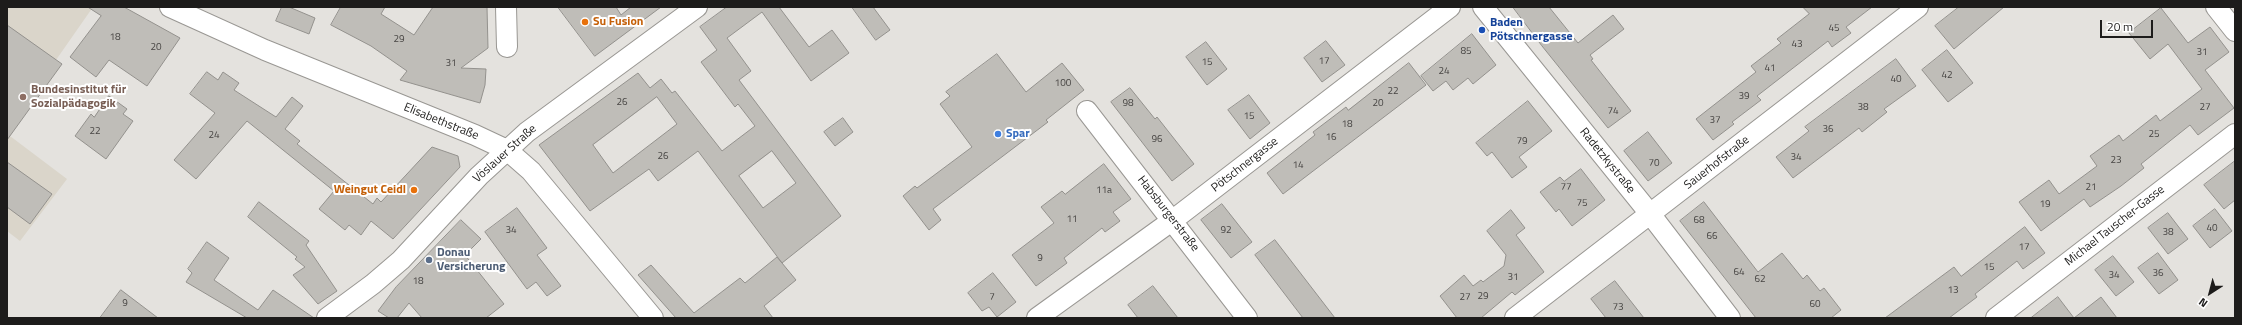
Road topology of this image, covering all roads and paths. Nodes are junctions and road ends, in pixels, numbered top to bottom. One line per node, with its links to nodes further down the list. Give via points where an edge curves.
1 (170, 7): 12 (street, Elisabethstraße, via 264,50)
2 (506, 7): 9 (street)
3 (697, 7): 12 (street, Vöslauer Straße, via 527,132)
4 (1450, 7): 14 (street, Pötschnergasse)
5 (1483, 7): 13 (street, Radetzkystraße)
6 (1918, 7): 13 (street, Sauerhofstraße)
7 (2216, 7): 8 (street)
8 (2235, 31)
9 (507, 47)
10 (1087, 111): 14 (street, Habsburgerstraße)
11 (2235, 134): 21 (street, Michael Tauscher-Gasse)
12 (507, 150): 15 (street, Vöslauer Straße, via 479,176 401,260); 16 (street, Elisabethstraße, via 531,171)
13 (1651, 215): 19 (street, Sauerhofstraße); 20 (street, Radetzkystraße)
14 (1173, 220): 17 (street, Pötschnergasse); 18 (street, Habsburgerstraße)
15 (327, 318)
16 (653, 318)
17 (1037, 318)
18 (1247, 318)
19 (1515, 318)
20 (1730, 318)
21 (1996, 318)

